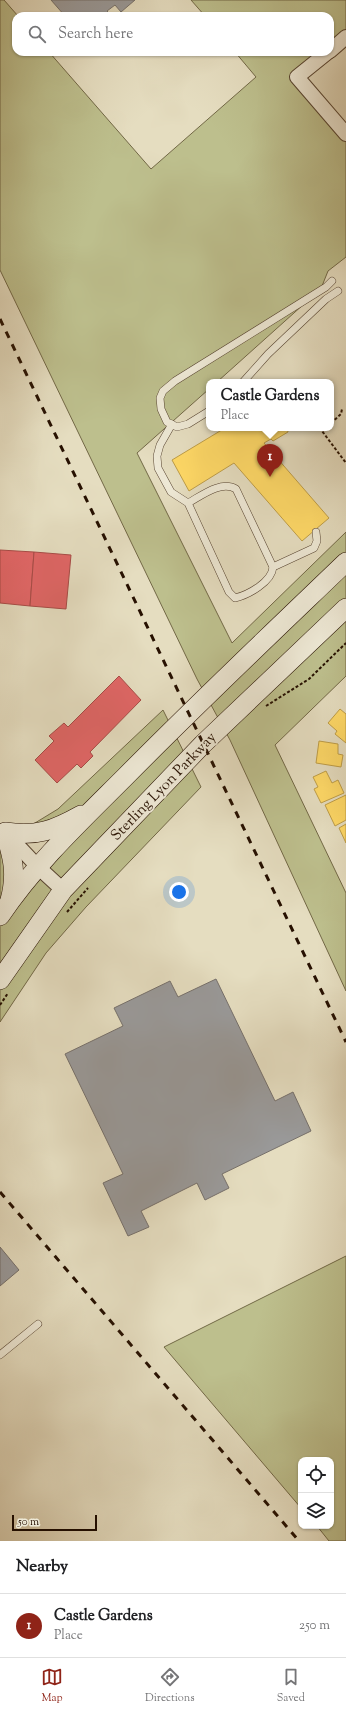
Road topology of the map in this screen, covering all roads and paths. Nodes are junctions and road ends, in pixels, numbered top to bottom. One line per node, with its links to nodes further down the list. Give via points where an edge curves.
1 (346, 37): 2 (street)
2 (334, 47)
3 (323, 56): 4 (street, via 297,77)
4 (346, 134)
5 (332, 281): 11 (lane, via 163,391 160,398 161,409 167,422)
6 (338, 291): 7 (lane, via 326,299 268,354)
7 (246, 379)
8 (342, 409): 10 (path, via 341,414)
9 (206, 413): 11 (lane, via 188,424 177,427)
10 (334, 420)
11 (172, 424): 14 (lane, via 160,445 157,456 158,468 171,492)
12 (322, 431): 13 (path)
13 (346, 463)
14 (188, 503): 17 (lane, via 220,487 231,487 236,490); 17 (lane, via 229,592 235,598 249,594 270,576)
15 (316, 532): 17 (lane, via 314,548)
16 (346, 562): 21 (main road)
17 (273, 567)
18 (346, 608): 25 (main road, Sterling Lyon Parkway, via 203,744)
19 (346, 643): 20 (path, via 308,679)
20 (264, 708)
21 (94, 807): 22 (main road, via 40,833 22,835); 23 (main road)
22 (3, 829): 23 (street); 26 (main road, via 11,852 14,883)
23 (38, 867): 25 (street); 26 (main road)
24 (92, 883): 27 (path)
25 (63, 890): 28 (main road, Sterling Lyon Parkway)
26 (5, 909)
27 (64, 917)
28 (4, 986): 29 (path)
29 (0, 1005)
30 (38, 1324): 31 (lane)
31 (0, 1355)

